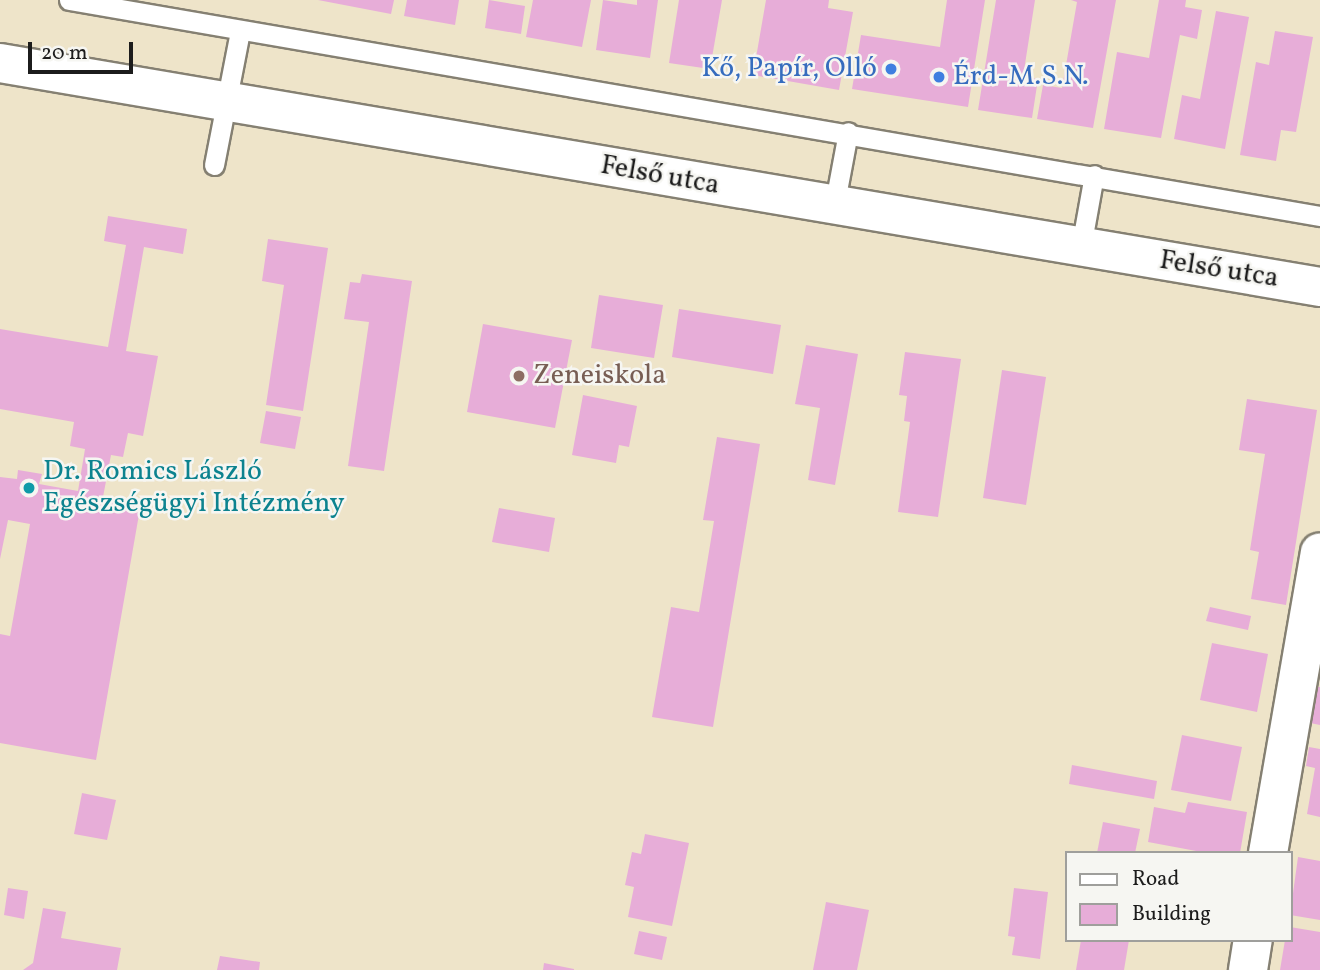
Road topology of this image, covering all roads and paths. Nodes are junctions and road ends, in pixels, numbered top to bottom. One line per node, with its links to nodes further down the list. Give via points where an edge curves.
1 (69, 0): 2 (lane)
2 (240, 31): 4 (lane); 5 (lane)
3 (0, 63): 4 (street, Felső utca)
4 (227, 100): 6 (lane); 8 (street, Felső utca)
5 (848, 132): 7 (lane); 8 (lane)
6 (214, 165)
7 (1094, 175): 9 (lane); 10 (lane)
8 (834, 207): 10 (street, Felső utca)
9 (1320, 216)
10 (1081, 247): 11 (street, Felső utca)
11 (1320, 287)
12 (1320, 552): 13 (street)
13 (1268, 851)
14 (1253, 942): 15 (street)
15 (1248, 970)

